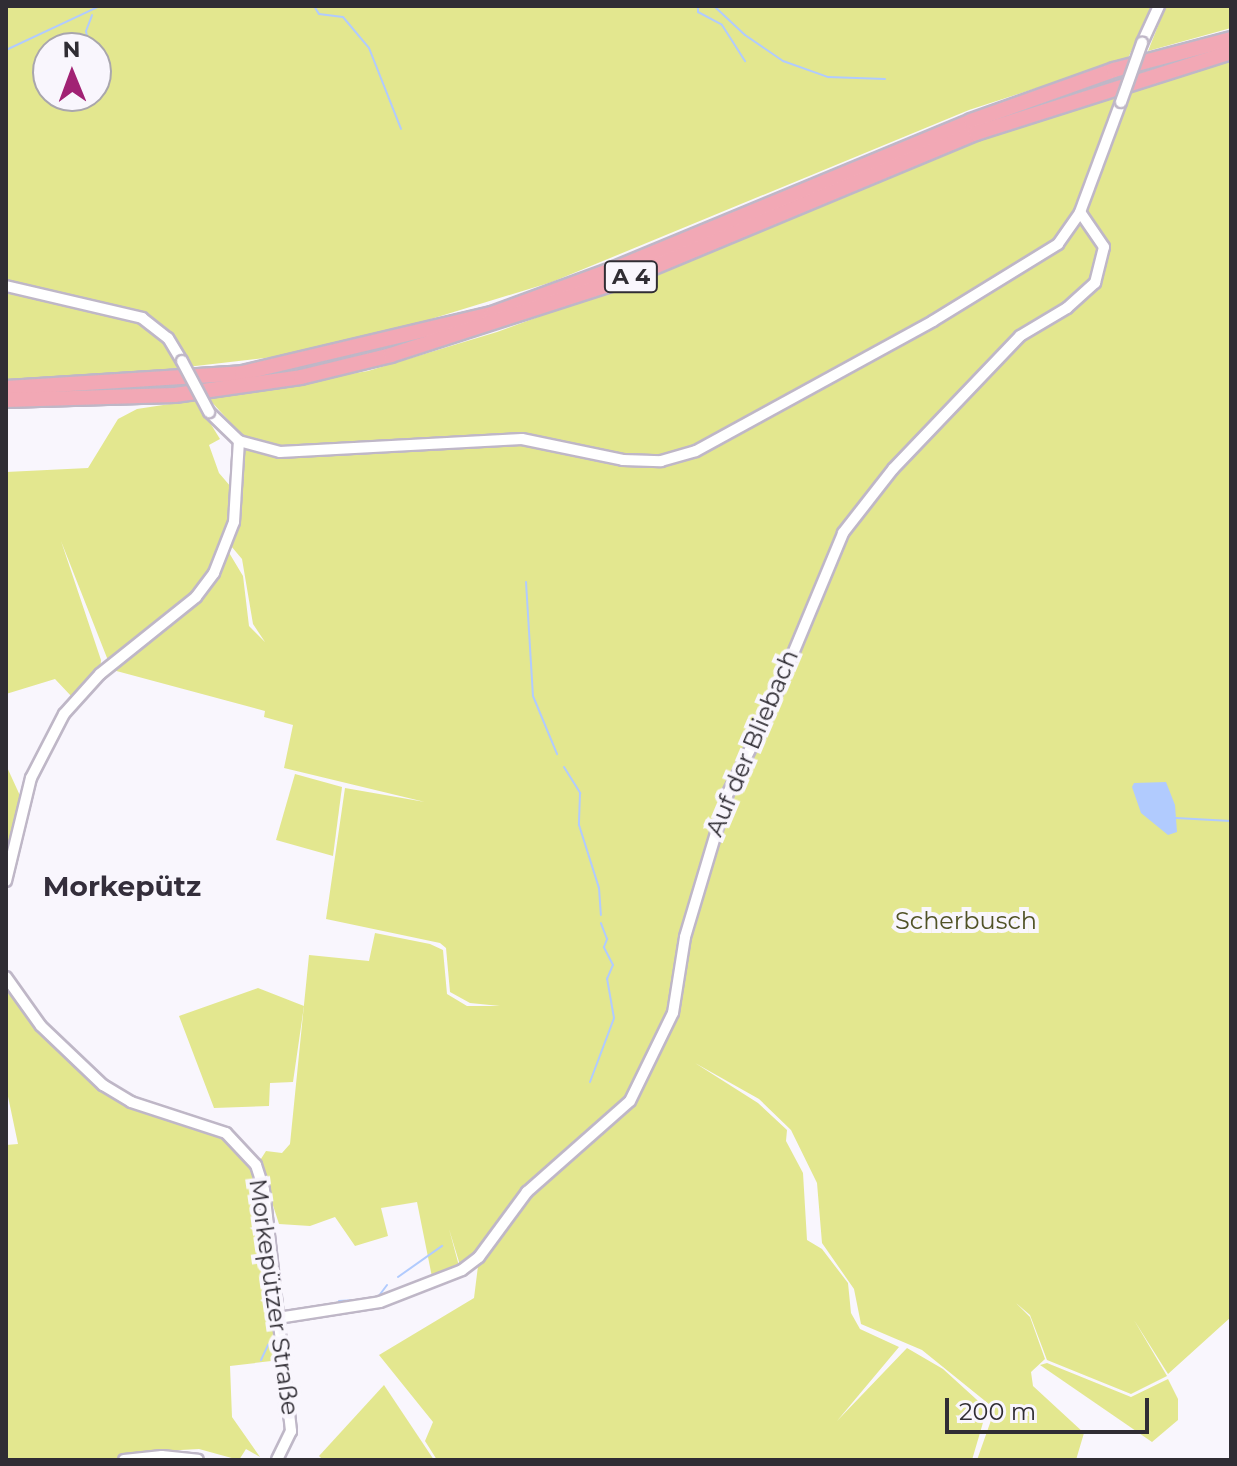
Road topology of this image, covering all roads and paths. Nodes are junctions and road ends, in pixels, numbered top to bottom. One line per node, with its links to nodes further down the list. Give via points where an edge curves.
1 (1159, 6): 4 (street, bridge)
2 (1231, 39): 6 (highway, A 4, via 1114,70 971,121 492,314 242,373)
3 (1231, 52): 6 (highway, A 4, via 976,133 620,281 391,355 301,377 175,395)
4 (1080, 212): 7 (street, via 1058,244 1012,275 744,426 696,451 661,461 623,460 535,440 293,453); 10 (street, Auf der Bliebach, via 1104,247 1095,283 1067,308 1020,336 893,469 843,533 767,716 728,793 696,894 673,1013 630,1101 527,1192 479,1257 462,1270 380,1302)
5 (6, 286): 7 (street, bridge, via 142,318 168,338 209,412)
6 (8, 390)
7 (239, 441): 8 (street, via 234,522 214,573 196,597 108,667 64,714 31,778)
8 (6, 881)
9 (6, 977): 10 (street, Morkepützer Straße, via 34,1019 103,1085 131,1102 214,1127 249,1156 262,1181)
10 (278, 1318): 13 (street, Morkepützer Straße, via 291,1431)
11 (124, 1460): 12 (street)
12 (198, 1460)
13 (277, 1460)

